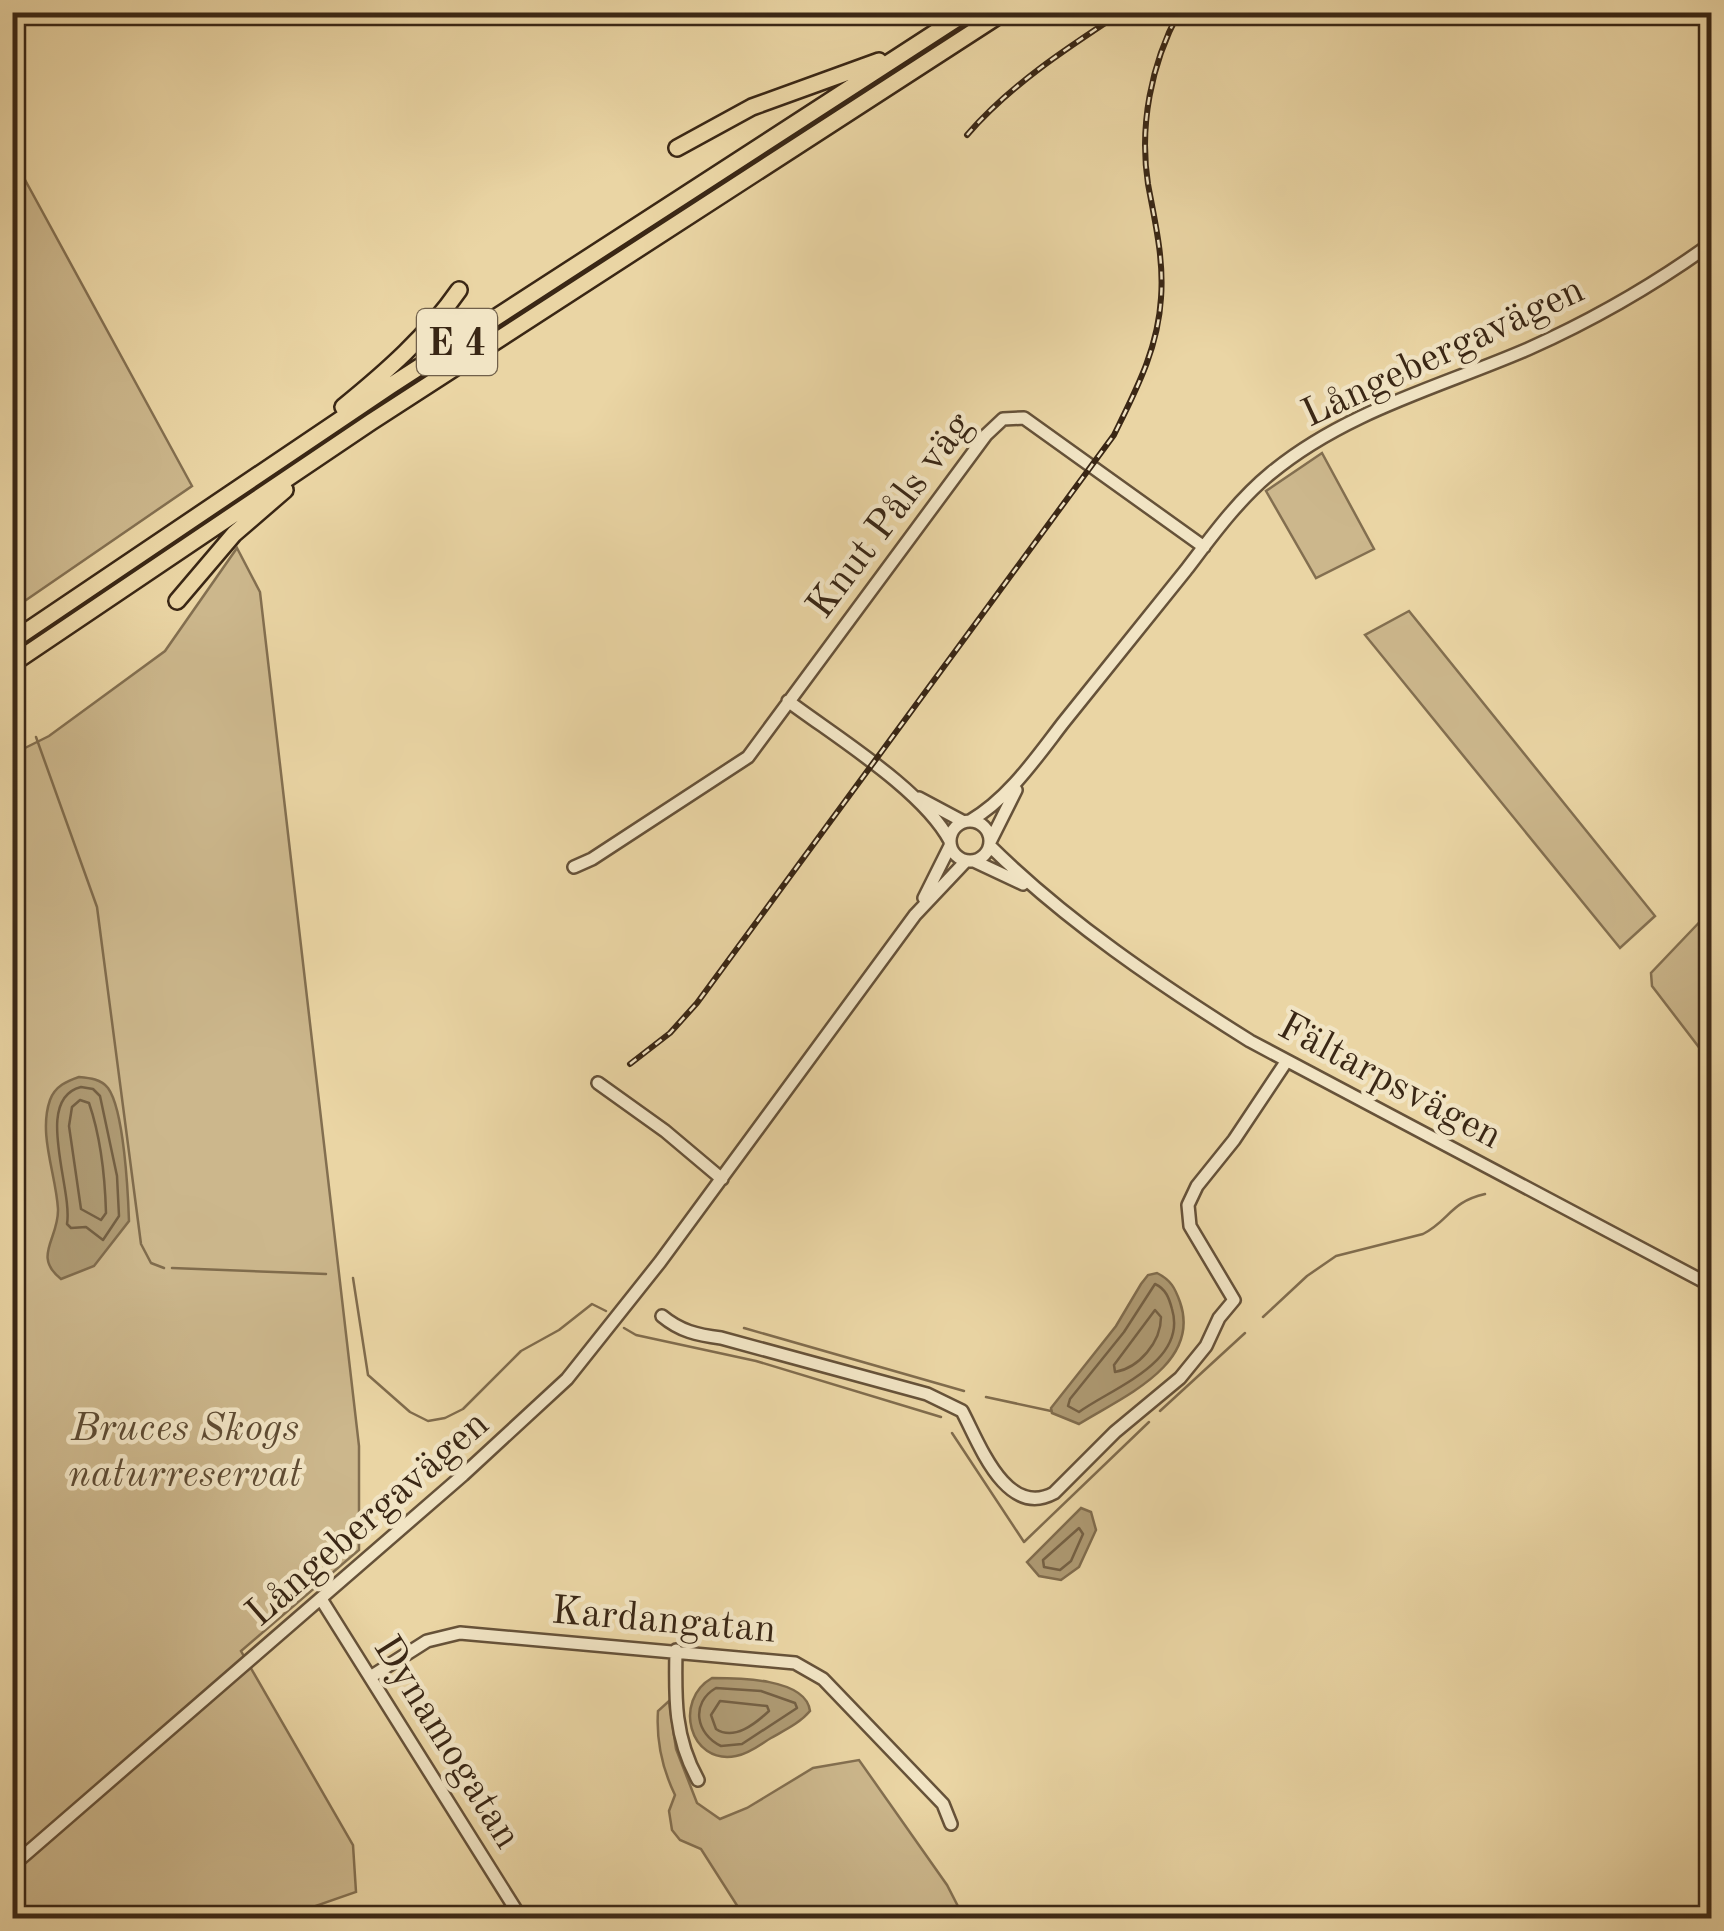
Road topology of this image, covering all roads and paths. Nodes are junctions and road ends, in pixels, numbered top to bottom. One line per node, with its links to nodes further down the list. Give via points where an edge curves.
1 (967, 12): 3 (highway, E 4)
2 (1004, 12): 7 (highway, E 4)
3 (906, 51): 4 (highway, via 752,107); 8 (highway, E 4)
4 (678, 148)
5 (1712, 244): 9 (street, Långebergavägen, via 1531,348 1334,430 1263,480)
6 (459, 290): 8 (highway, via 392,366)
7 (370, 422): 10 (highway, via 256,513); 12 (highway, E 4)
8 (270, 467): 11 (highway, E 4)
9 (1204, 547): 13 (street, Knut Påls väg, via 1026,419 1005,418); 14 (street, Långebergavägen)
10 (176, 602)
11 (12, 641)
12 (12, 664)
13 (788, 702): 15 (street); 20 (street, Knut Påls väg, via 738,766)
14 (1028, 768): 16 (street, Långebergavägen); 18 (street, Långebergavägen)
15 (906, 791): 16 (street); 17 (street)
16 (967, 821): 17 (street); 18 (street, via 984,826)
17 (950, 843): 19 (street, via 958,857); 22 (street, Långebergavägen)
18 (990, 843): 19 (street, via 982,857); 21 (street, Fältarpsvägen)
19 (970, 861): 21 (street, Fältarpsvägen, via 1003,872); 22 (street, Långebergavägen)
20 (574, 866)
21 (1056, 905): 23 (street, Fältarpsvägen, via 1189,1002)
22 (916, 915): 25 (street, Långebergavägen)
23 (1286, 1062): 26 (street, Fältarpsvägen); 27 (street, via 1188,1205 1190,1226 1234,1300 1180,1378 1045,1498 1006,1486 954,1405 700,1336)
24 (598, 1083): 25 (street)
25 (722, 1179): 28 (street, Långebergavägen, via 567,1378)
26 (1712, 1286)
27 (662, 1316)
28 (322, 1599): 30 (street, Dynamogatan); 33 (street, Långebergavägen)
29 (676, 1650): 30 (street, Kardangatan, via 460,1632 428,1641); 31 (street, via 674,1710 680,1744); 32 (street, Kardangatan, via 795,1663 811,1672 943,1804)
30 (372, 1676): 34 (street, Dynamogatan)
31 (698, 1780)
32 (951, 1824)
33 (12, 1866)
34 (521, 1918)

